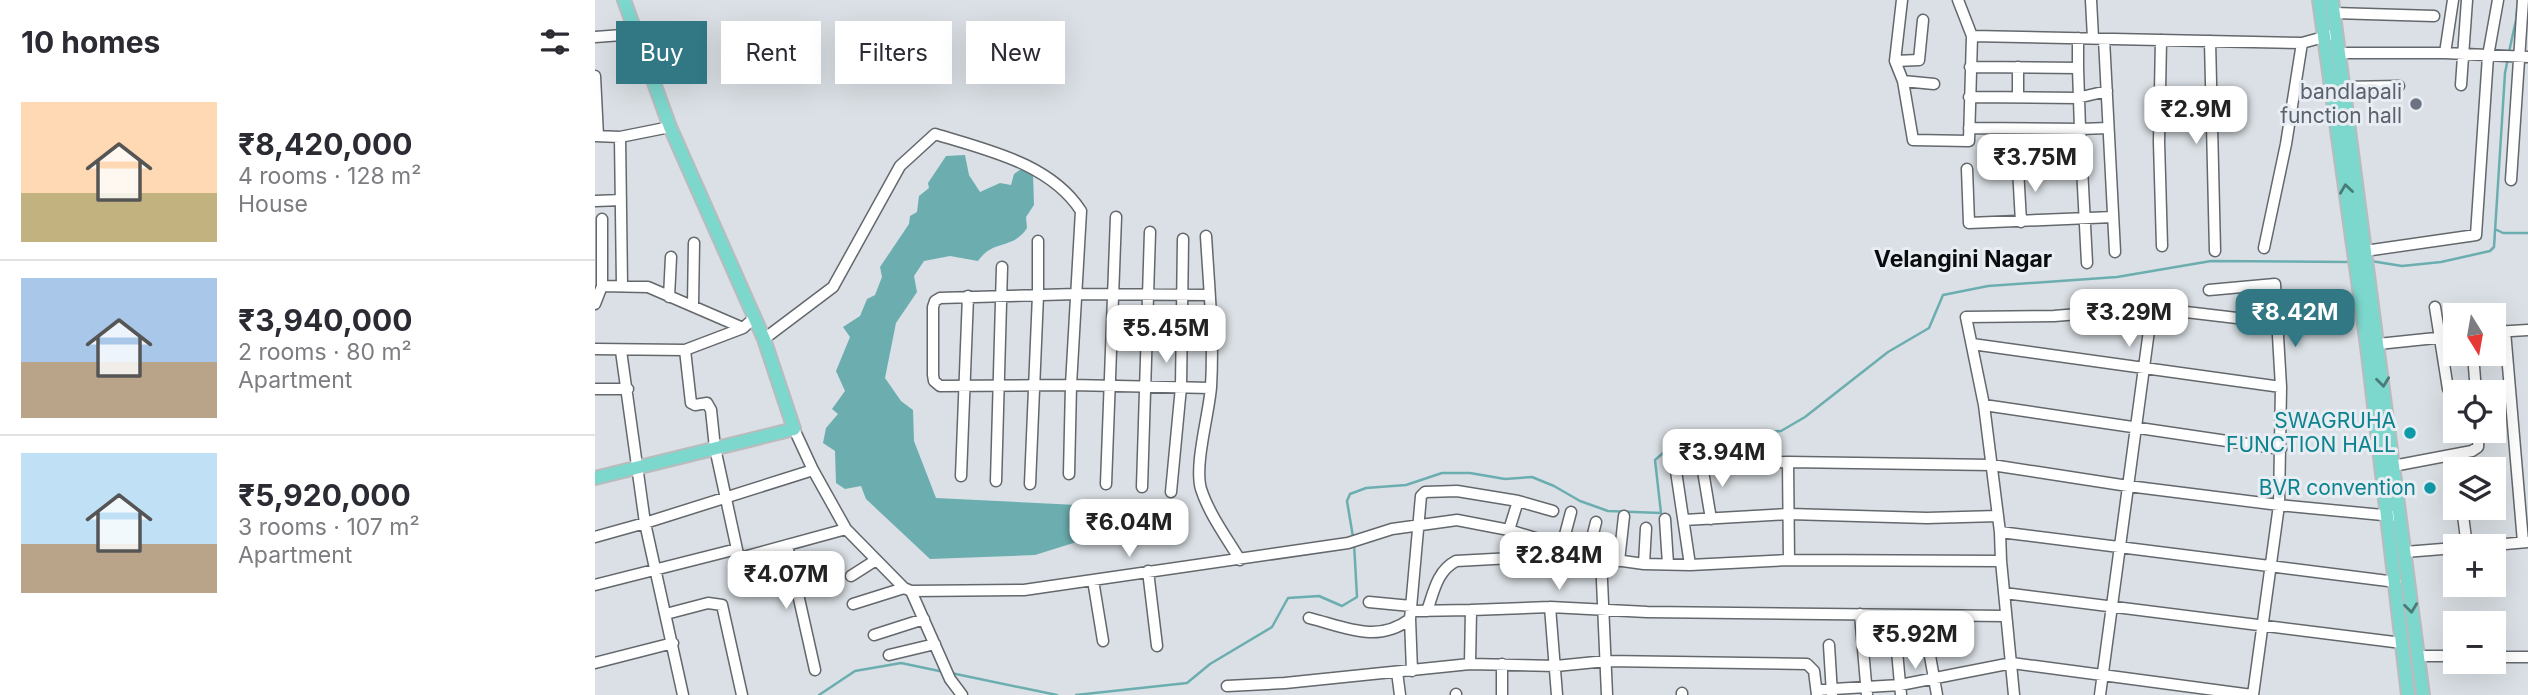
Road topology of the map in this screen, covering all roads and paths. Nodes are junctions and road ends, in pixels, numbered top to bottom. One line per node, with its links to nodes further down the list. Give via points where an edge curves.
1 (624, 0): 13 (main road)
2 (1902, 0): 28 (street)
3 (1958, 0): 15 (street)
4 (2091, 0): 19 (street)
5 (2319, 0): 16 (main road)
6 (2453, 0): 24 (street)
7 (2467, 0): 25 (street)
8 (2498, 0): 26 (street)
9 (2523, 0): 27 (street)
10 (2333, 7): 11 (street); 16 (main road)
11 (2434, 16)
12 (1923, 20): 28 (street, via 1919,60)
13 (631, 21)
14 (616, 35): 17 (street)
15 (1972, 36): 18 (street); 29 (street)
16 (2330, 36): 22 (street); 23 (main road); 69 (main road, one-way to 16)
17 (595, 37)
18 (2078, 38): 19 (street); 31 (street)
19 (2099, 38): 20 (street); 39 (street)
20 (2161, 40): 21 (street); 64 (street)
21 (2210, 41): 22 (street); 66 (street)
22 (2302, 43): 65 (street)
23 (2339, 52): 24 (street); 38 (main road)
24 (2445, 53): 25 (street)
25 (2462, 55): 26 (street); 36 (street)
26 (2488, 56): 27 (street); 69 (street, via 2476,235)
27 (2516, 56): 51 (street)
28 (1895, 61): 33 (street)
29 (1970, 67): 30 (street); 40 (street)
30 (2018, 67): 31 (street); 41 (street)
31 (2078, 68): 42 (street)
32 (595, 76): 47 (street)
33 (1903, 81): 34 (street); 44 (street, via 1913,140 1969,141)
34 (1934, 83)
35 (654, 84): 43 (main road)
36 (2461, 85)
37 (2399, 86): 38 (street)
38 (2344, 87): 69 (main road)
39 (2107, 90): 42 (street); 45 (street)
40 (1969, 97): 41 (street); 44 (street)
41 (2018, 97): 42 (street)
42 (2077, 98): 46 (street)
43 (670, 127): 48 (street); 88 (main road)
44 (1969, 128): 46 (street)
45 (2108, 128): 46 (street); 55 (street)
46 (2080, 129): 57 (street)
47 (597, 136): 48 (street)
48 (620, 137): 52 (street)
49 (2018, 168): 58 (street)
50 (1967, 169): 58 (street, via 1969,223)
51 (2511, 180)
52 (621, 200): 53 (street); 72 (street)
53 (595, 201)
54 (1116, 217): 76 (street)
55 (2113, 218): 57 (street); 67 (street)
56 (602, 219): 73 (street)
57 (2084, 219): 58 (street); 70 (street)
58 (2021, 222)
59 (1150, 232): 79 (street)
60 (1206, 236): 81 (street)
61 (1183, 239): 80 (street)
62 (1038, 241): 78 (street)
63 (694, 243): 85 (street)
64 (2162, 246)
65 (2264, 248)
66 (2215, 251)
67 (2115, 252)
68 (671, 257): 83 (street)
69 (2362, 260): 97 (main road); 143 (main road)
70 (2087, 263)
71 (1002, 267): 77 (street)
72 (622, 285): 73 (street); 83 (street, via 648,287)
73 (602, 286): 84 (street)
74 (2209, 290): 89 (street, via 2275,284)
75 (1076, 294): 76 (street); 78 (street); 93 (street, via 1081,211 1073,197 1023,161 935,134 900,166 833,287); 106 (street)
76 (1114, 294): 79 (street); 107 (street)
77 (1001, 295): 78 (street); 82 (street); 104 (street)
78 (1038, 295): 105 (street)
79 (1149, 295): 80 (street); 108 (street)
80 (1182, 295): 81 (street); 109 (street)
81 (1209, 295): 111 (street)
82 (968, 296): 103 (street); 103 (street, via 940,298 933,307 934,381 940,386)
83 (669, 297): 85 (street)
84 (595, 304)
85 (693, 305): 88 (street)
86 (2435, 307): 94 (street)
87 (2152, 308): 89 (street); 96 (street, via 1966,317); 101 (street)
88 (748, 323): 93 (main road); 99 (street)
89 (2279, 323): 110 (street)
90 (2528, 330): 91 (street)
91 (2506, 331)
92 (2443, 337): 94 (street)
93 (764, 338): 116 (main road)
94 (2439, 338): 97 (street); 102 (street)
95 (2506, 341): 155 (street)
96 (1972, 344): 101 (street); 114 (street)
97 (2378, 344): 123 (main road, one-way to 123)
98 (595, 349): 100 (street)
99 (685, 350): 100 (street); 118 (street, via 689,399 695,405 710,406)
100 (621, 351): 113 (street)
101 (2145, 367): 110 (street); 115 (street)
102 (2447, 380)
103 (964, 384): 104 (street); 127 (street)
104 (1000, 385): 105 (street); 129 (street)
105 (1034, 385): 106 (street); 130 (street)
106 (1071, 385): 107 (street); 126 (street)
107 (1111, 386): 108 (street); 131 (street)
108 (1146, 387): 109 (street); 133 (street)
109 (1181, 387): 111 (street); 134 (street)
110 (2281, 387): 119 (street)
111 (1211, 388): 166 (street, via 1200,486)
112 (595, 389): 113 (street)
113 (628, 389): 124 (street)
114 (1984, 405): 115 (street); 122 (street)
115 (2137, 428): 119 (street); 132 (street)
116 (794, 429): 118 (main road); 125 (street)
117 (2477, 443): 123 (street, via 2472,451)
118 (715, 448): 124 (main road); 135 (street)
119 (2281, 449): 137 (street)
120 (1788, 462): 121 (street); 122 (street); 140 (street)
121 (1702, 465): 145 (street); 146 (street, via 1677,468)
122 (1992, 465): 132 (street); 142 (street)
123 (2393, 466): 143 (main road)
124 (636, 468): 128 (main road); 148 (street)
125 (813, 470): 135 (street); 151 (street)
126 (1069, 474)
127 (961, 476)
128 (595, 478)
129 (996, 481)
130 (1030, 484)
131 (1106, 484)
132 (2127, 486): 137 (street); 159 (street)
133 (1142, 487)
134 (1171, 492)
135 (725, 497): 148 (street); 160 (street)
136 (1518, 501): 138 (street); 149 (street, via 1457,491 1425,492); 152 (street)
137 (2279, 505): 143 (street); 173 (street)
138 (1553, 510)
139 (1571, 512): 158 (street)
140 (1789, 514): 142 (street); 145 (street); 167 (street)
141 (1624, 516): 168 (street)
142 (1998, 516): 153 (street)
143 (2394, 516): 162 (main road); 178 (main road)
144 (1665, 519): 171 (street)
145 (1711, 519): 146 (street)
146 (1684, 520): 172 (street)
147 (1597, 522): 163 (street)
148 (645, 523): 154 (street); 174 (street)
149 (1419, 525): 152 (street, via 1457,520); 166 (street); 189 (street)
150 (1646, 528): 170 (street)
151 (846, 529): 157 (street); 165 (street)
152 (1509, 530): 158 (street)
153 (2000, 532): 159 (street); 169 (street)
154 (595, 537)
155 (2526, 542): 156 (street)
156 (2506, 544)
157 (787, 545): 160 (street, via 743,557); 216 (street)
158 (1562, 546): 163 (street)
159 (2119, 546): 173 (street); 184 (street)
160 (737, 549): 174 (street)
161 (2443, 549): 162 (street)
162 (2405, 552): 206 (main road, one-way to 206)
163 (1588, 554): 164 (street); 188 (street, via 1456,561 1441,572)
164 (1601, 558): 168 (street); 186 (street)
165 (876, 560): 176 (street); 180 (street)
166 (1240, 560): 175 (street)
167 (1789, 560): 169 (street); 172 (street)
168 (1619, 561): 170 (street)
169 (2001, 562): 181 (street)
170 (1644, 564): 171 (street)
171 (1668, 564): 172 (street)
172 (1690, 565)
173 (2269, 566): 178 (street); 195 (street)
174 (656, 568): 179 (street); 190 (street)
175 (1148, 572): 177 (street); 202 (street)
176 (851, 576)
177 (1093, 580): 180 (street, via 1024,590); 197 (street)
178 (2396, 582): 199 (main road)
179 (595, 585)
180 (907, 590): 183 (street); 194 (street)
181 (2004, 593): 184 (street); 192 (street)
182 (1369, 602): 189 (street)
183 (853, 604)
184 (2111, 606): 195 (street); 219 (street)
185 (1550, 607): 186 (street); 187 (street); 215 (street)
186 (1604, 609): 191 (street); 210 (street)
187 (1471, 610): 188 (street); 213 (street)
188 (1427, 611): 189 (street)
189 (1411, 612): 193 (street, via 1391,631 1373,634); 217 (street)
190 (666, 614): 198 (street); 228 (street, via 708,603 722,605)
191 (1860, 614): 192 (street); 224 (street)
192 (2005, 616): 212 (street)
193 (1309, 618)
194 (925, 619): 196 (street); 200 (street)
195 (2262, 625): 199 (street); 238 (street)
196 (874, 635)
197 (1103, 641)
198 (673, 643): 211 (street); 227 (street)
199 (2402, 643): 239 (main road)
200 (935, 644): 205 (street); 229 (street)
201 (1829, 645): 226 (street)
202 (1157, 646)
203 (1928, 646): 220 (street)
204 (1898, 651): 223 (street)
205 (889, 655)
206 (2419, 656): 207 (street); 240 (main road)
207 (2443, 656)
208 (2506, 657): 209 (street)
209 (2528, 657)
210 (1606, 662): 215 (street); 225 (street, via 1807,664 1814,671); 234 (street)
211 (595, 663)
212 (2012, 663): 219 (street); 220 (street); 236 (street)
213 (1470, 664): 214 (street); 217 (street)
214 (1502, 664): 215 (street); 232 (street)
215 (1556, 666): 233 (street)
216 (815, 670)
217 (1412, 671): 218 (street)
218 (1397, 672): 221 (street); 231 (street)
219 (2102, 677): 237 (street); 238 (street)
220 (1934, 678): 223 (street); 235 (street)
221 (1285, 683): 222 (street); 230 (street)
222 (1227, 686)
223 (1901, 690): 224 (street)
224 (1867, 691): 226 (street)
225 (1817, 692): 226 (street)
226 (1832, 692)
227 (683, 695)
228 (742, 695)
229 (962, 695)
230 (1286, 695)
231 (1400, 695)
232 (1502, 695)
233 (1557, 695)
234 (1607, 695)
235 (1937, 695)
236 (2014, 695)
237 (2099, 695)
238 (2252, 695)
239 (2408, 695)
240 (2423, 695)

